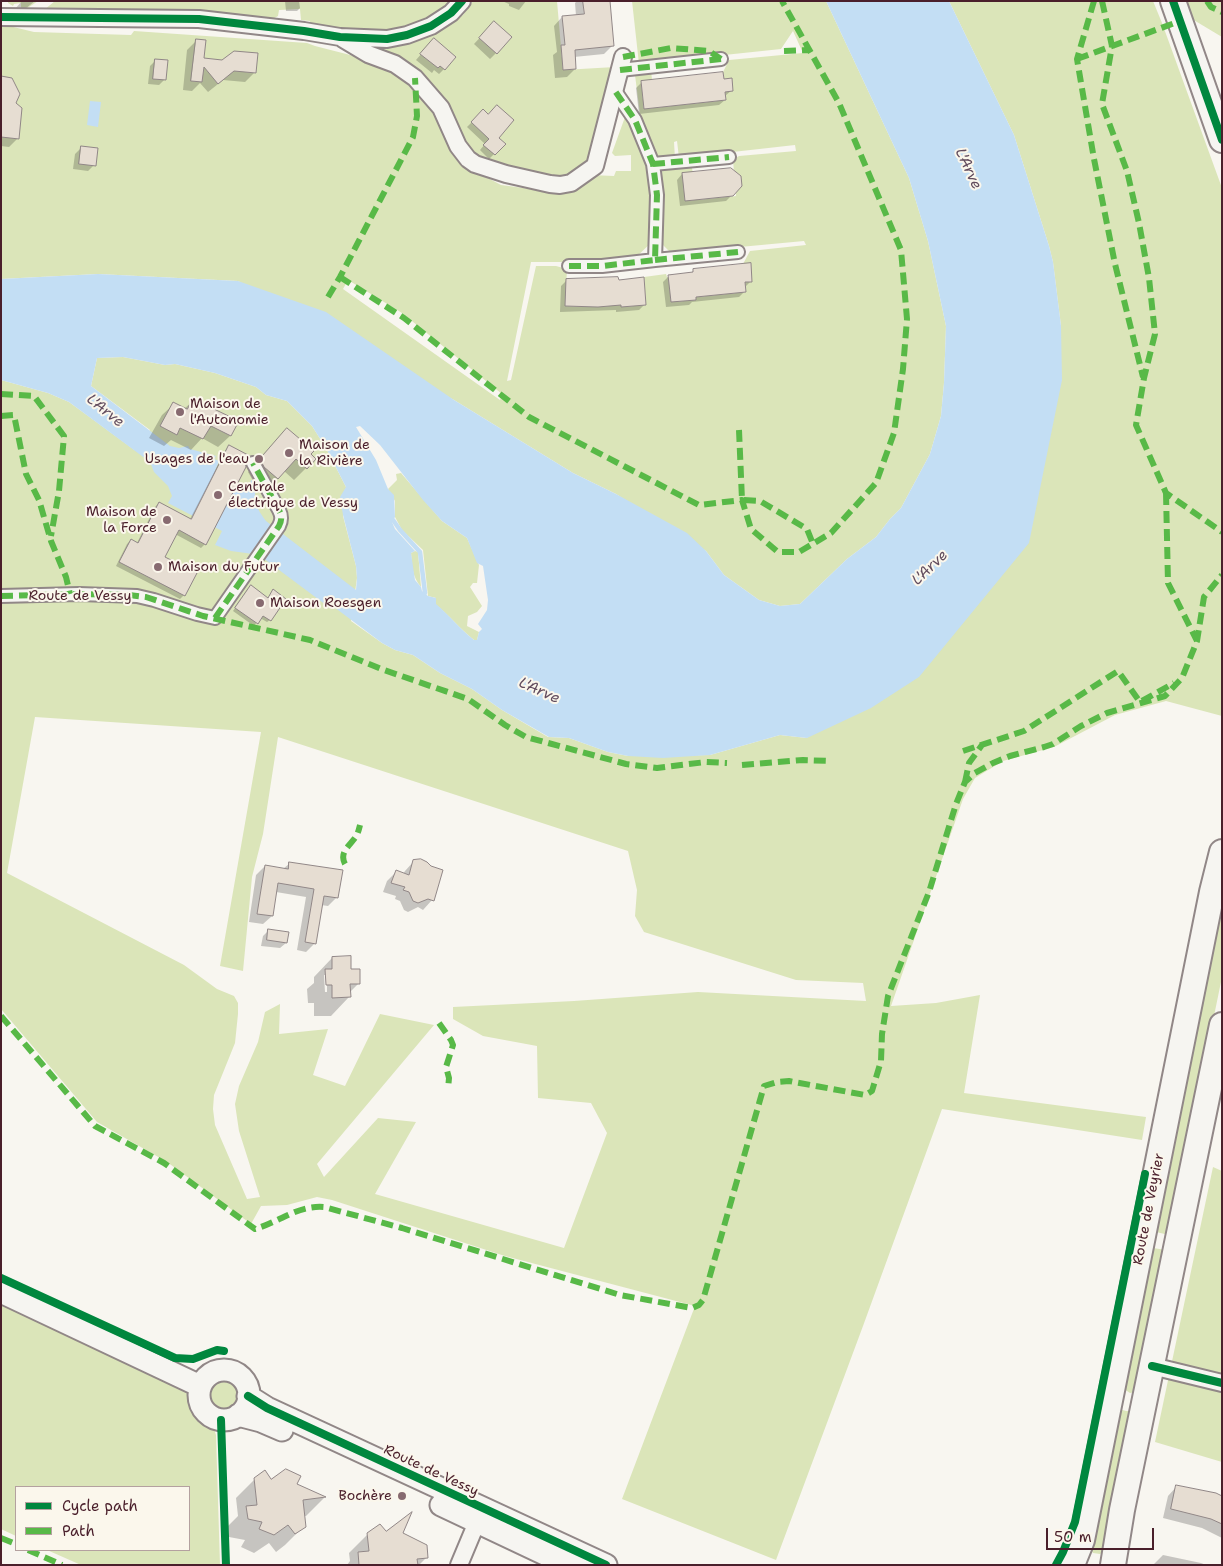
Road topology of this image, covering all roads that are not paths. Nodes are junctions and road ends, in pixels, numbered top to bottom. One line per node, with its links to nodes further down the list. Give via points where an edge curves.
1 (462, 1): 4 (street, via 444,19 407,35 376,40)
2 (1173, 1): 8 (main road)
3 (1, 17): 4 (street, via 199,19)
4 (340, 37): 7 (street, via 416,78 441,108 458,146 468,159 506,174 550,184 571,183 595,166)
5 (721, 59): 6 (street)
6 (622, 63): 7 (street)
7 (615, 92): 10 (street, via 634,120)
8 (1222, 140)
9 (729, 157): 10 (street)
10 (653, 164): 12 (street, via 657,195)
11 (738, 252): 12 (street)
12 (655, 260): 13 (street)
13 (569, 266)
14 (253, 463): 15 (street, Route de Vessy, via 280,513 281,521 215,618 137,596)
15 (1, 596)
16 (1222, 852): 22 (main road, Route de Veyrier)
17 (1222, 1025): 19 (main road)
18 (1, 1292): 21 (street)
19 (1152, 1366): 20 (street); 24 (main road)
20 (1222, 1383)
21 (200, 1386): 23 (street, via 212,1373 231,1371 242,1379); 25 (street, via 201,1405 209,1415 221,1420)
22 (1111, 1394): 24 (main road, via 1122,1401); 30 (main road, Route de Veyrier, via 1082,1540)
23 (248, 1396): 25 (street); 26 (street, Route de Vessy)
24 (1144, 1401): 31 (main road)
25 (238, 1415): 26 (street, Route de Vessy, via 261,1420)
26 (481, 1516): 27 (street); 28 (street, Route de Vessy); 29 (street, Route de Vessy)
27 (459, 1565)
28 (568, 1565)
29 (606, 1565)
30 (1072, 1565)
31 (1113, 1565)

